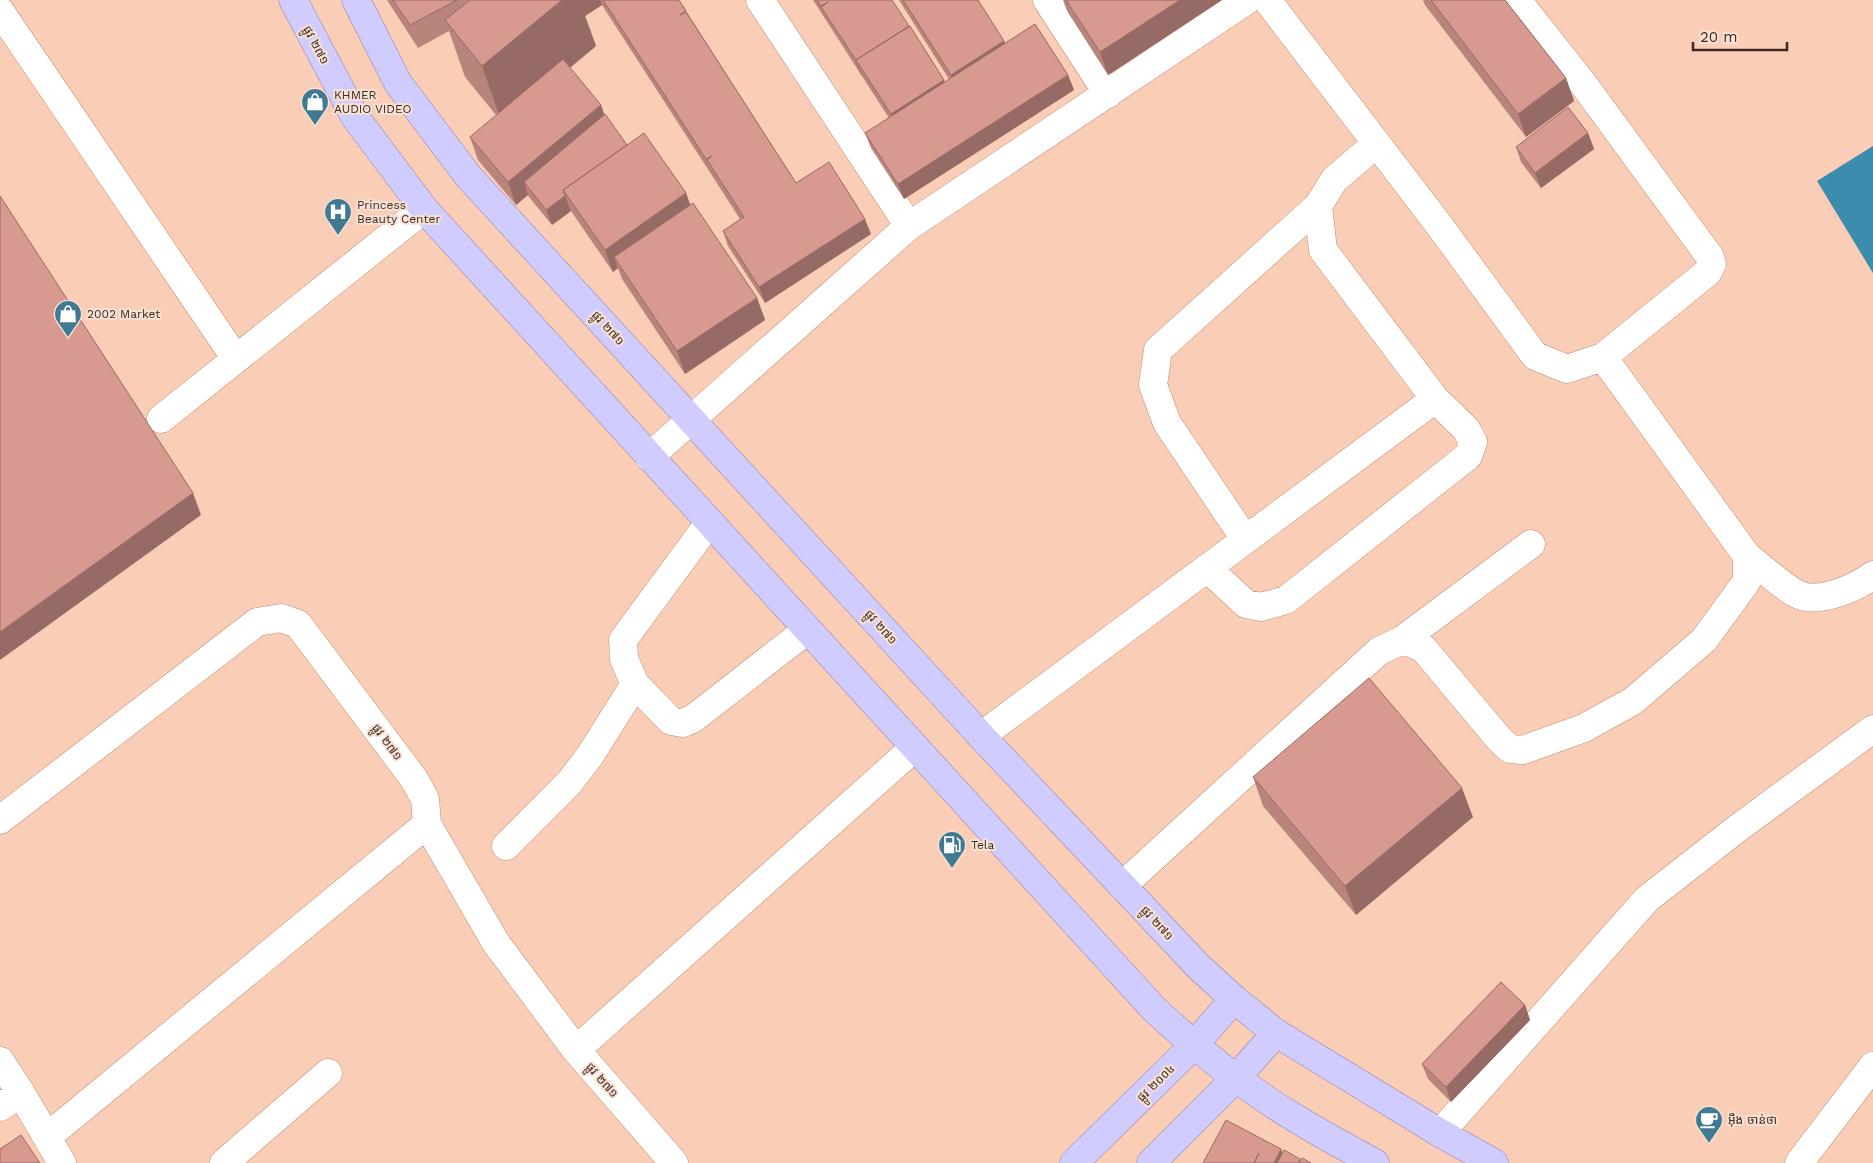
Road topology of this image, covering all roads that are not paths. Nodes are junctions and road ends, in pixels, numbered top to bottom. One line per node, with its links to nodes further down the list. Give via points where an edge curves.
1 (293, 0): 12 (main road, ផ្លូវ ២៧១, via 355,117)
2 (356, 0): 18 (main road, ផ្លូវ ២៧១, via 398,83 468,176)
3 (760, 0): 13 (street)
4 (1047, 0): 9 (street)
5 (1247, 0): 9 (street)
6 (1267, 0): 10 (street)
7 (1517, 0): 14 (street, via 1590,93 1712,264 1708,272)
8 (0, 11): 15 (street)
9 (1108, 94): 13 (street)
10 (1376, 144): 11 (street, via 1334,180); 14 (street, via 1536,356 1567,369)
11 (1318, 206): 16 (street, via 1323,250); 21 (street, via 1158,350 1153,385 1167,423)
12 (424, 209): 15 (street); 19 (main road, ផ្លូវ ២៧១)
13 (909, 226): 18 (street)
14 (1603, 357): 23 (street)
15 (236, 358): 17 (street)
16 (1435, 399): 21 (street); 24 (street, via 1466,429 1473,442 1468,456 1286,600 1261,607 1246,604)
17 (161, 419)
18 (691, 420): 19 (street); 30 (main road, ផ្លូវ ២៧១)
19 (649, 457): 20 (main road, ផ្លូវ ២៧១)
20 (709, 523): 26 (main road, ផ្លូវ ២៧១); 28 (street, via 623,640 624,659)
21 (1245, 539): 24 (street)
22 (1532, 544): 27 (street)
23 (1747, 556): 25 (street, via 1798,595 1825,598); 27 (street, via 1748,581 1704,640 1633,701 1584,728 1523,750 1510,749 1500,740 1423,648)
24 (1207, 568): 30 (street)
25 (1873, 575)
26 (807, 630): 28 (street, via 694,718 683,723 671,721); 31 (main road, ផ្លូវ ២៧១)
27 (1402, 640): 35 (street, via 1379,651)
28 (635, 684): 34 (street, via 569,783)
29 (1873, 729): 45 (street, via 1647,899)
30 (981, 736): 35 (main road, ផ្លូវ ២៧១)
31 (914, 748): 38 (main road, ផ្លូវ ២៧១, via 1154,1009); 39 (street)
32 (0, 820): 33 (street, ផ្លូវ ២៧១, via 257,622 281,618 298,624 414,779 425,799)
33 (427, 824): 39 (street, ផ្លូវ ២៧១, via 496,943); 46 (street)
34 (506, 846)
35 (1122, 886): 36 (main road, ផ្លូវ ២៧១)
36 (1234, 1000): 37 (main road, ផ្លូវ ២៧១); 38 (main road, ផ្លូវ ២០០៤)
37 (1276, 1033): 43 (main road); 45 (main road, ផ្លូវ ២៧១)
38 (1194, 1046): 43 (main road, ផ្លូវ ២៧១); 50 (main road, ផ្លូវ ២០០៤)
39 (576, 1050): 49 (street, ផ្លូវ ២៧១)
40 (0, 1061): 44 (street)
41 (1873, 1066): 54 (street)
42 (328, 1073): 48 (street)
43 (1236, 1078): 51 (main road); 52 (main road, ផ្លូវ ២៧១, via 1292,1116)
44 (11, 1100): 46 (street)
45 (1440, 1133): 53 (main road, ផ្លូវ ២៧១)
46 (47, 1137): 47 (street)
47 (62, 1163)
48 (224, 1163)
49 (674, 1163)
50 (1074, 1163)
51 (1151, 1163)
52 (1375, 1163)
53 (1494, 1163)
54 (1799, 1163)

